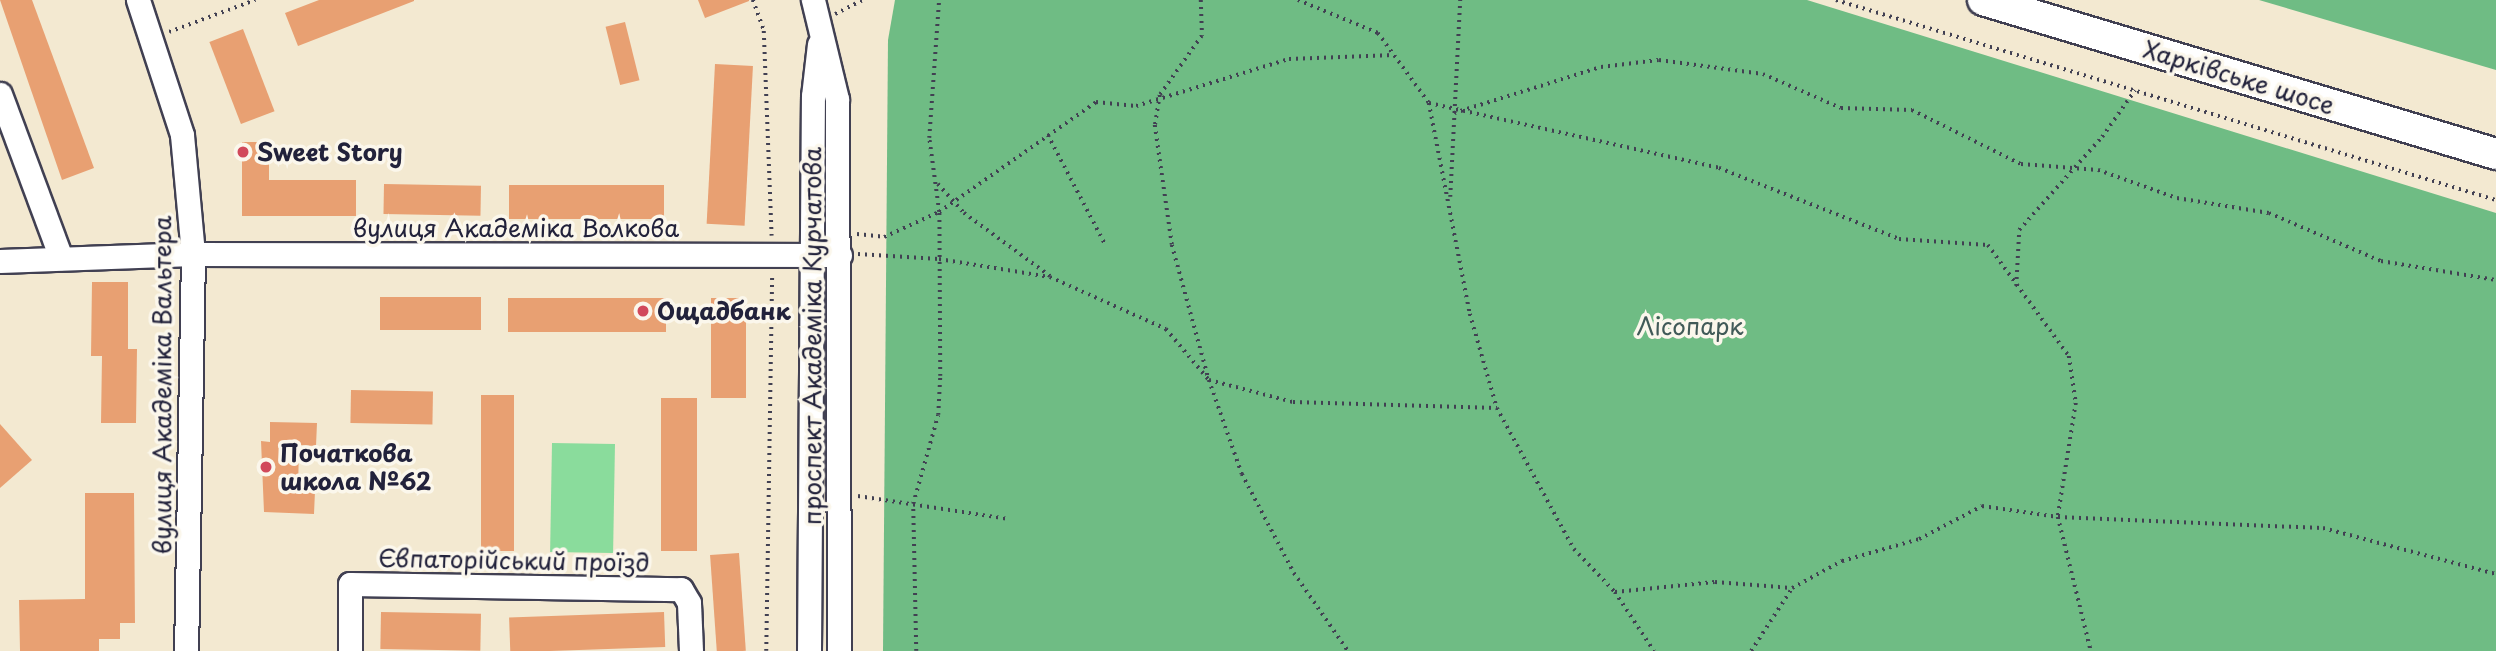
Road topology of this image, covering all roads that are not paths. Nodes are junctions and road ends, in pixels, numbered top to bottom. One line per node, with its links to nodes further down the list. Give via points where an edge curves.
1 (138, 0): 6 (street, вулиця Академіка Вальтера, via 182,135)
2 (1983, 0): 5 (main road, Харківське шосе)
3 (821, 7): 7 (street, проспект Академіка Курчатова, via 813,96); 8 (street, проспект Академіка Курчатова, via 837,99)
4 (0, 94): 9 (street)
5 (2496, 154)
6 (192, 254): 7 (street, вулиця Академіка Волкова); 9 (street, вулиця Академіка Волкова); 11 (street, вулиця Академіка Вальтера)
7 (815, 255): 8 (street, вулиця Академіка Волкова); 14 (street, проспект Академіка Курчатова)
8 (840, 255): 15 (street, проспект Академіка Курчатова)
9 (61, 258): 10 (street, вулиця Академіка Волкова)
10 (0, 261)
11 (186, 651)
12 (350, 651): 13 (street, Євпаторійський проїзд, via 350,584 681,589 689,603)
13 (691, 651)
14 (809, 651)
15 (839, 651)

